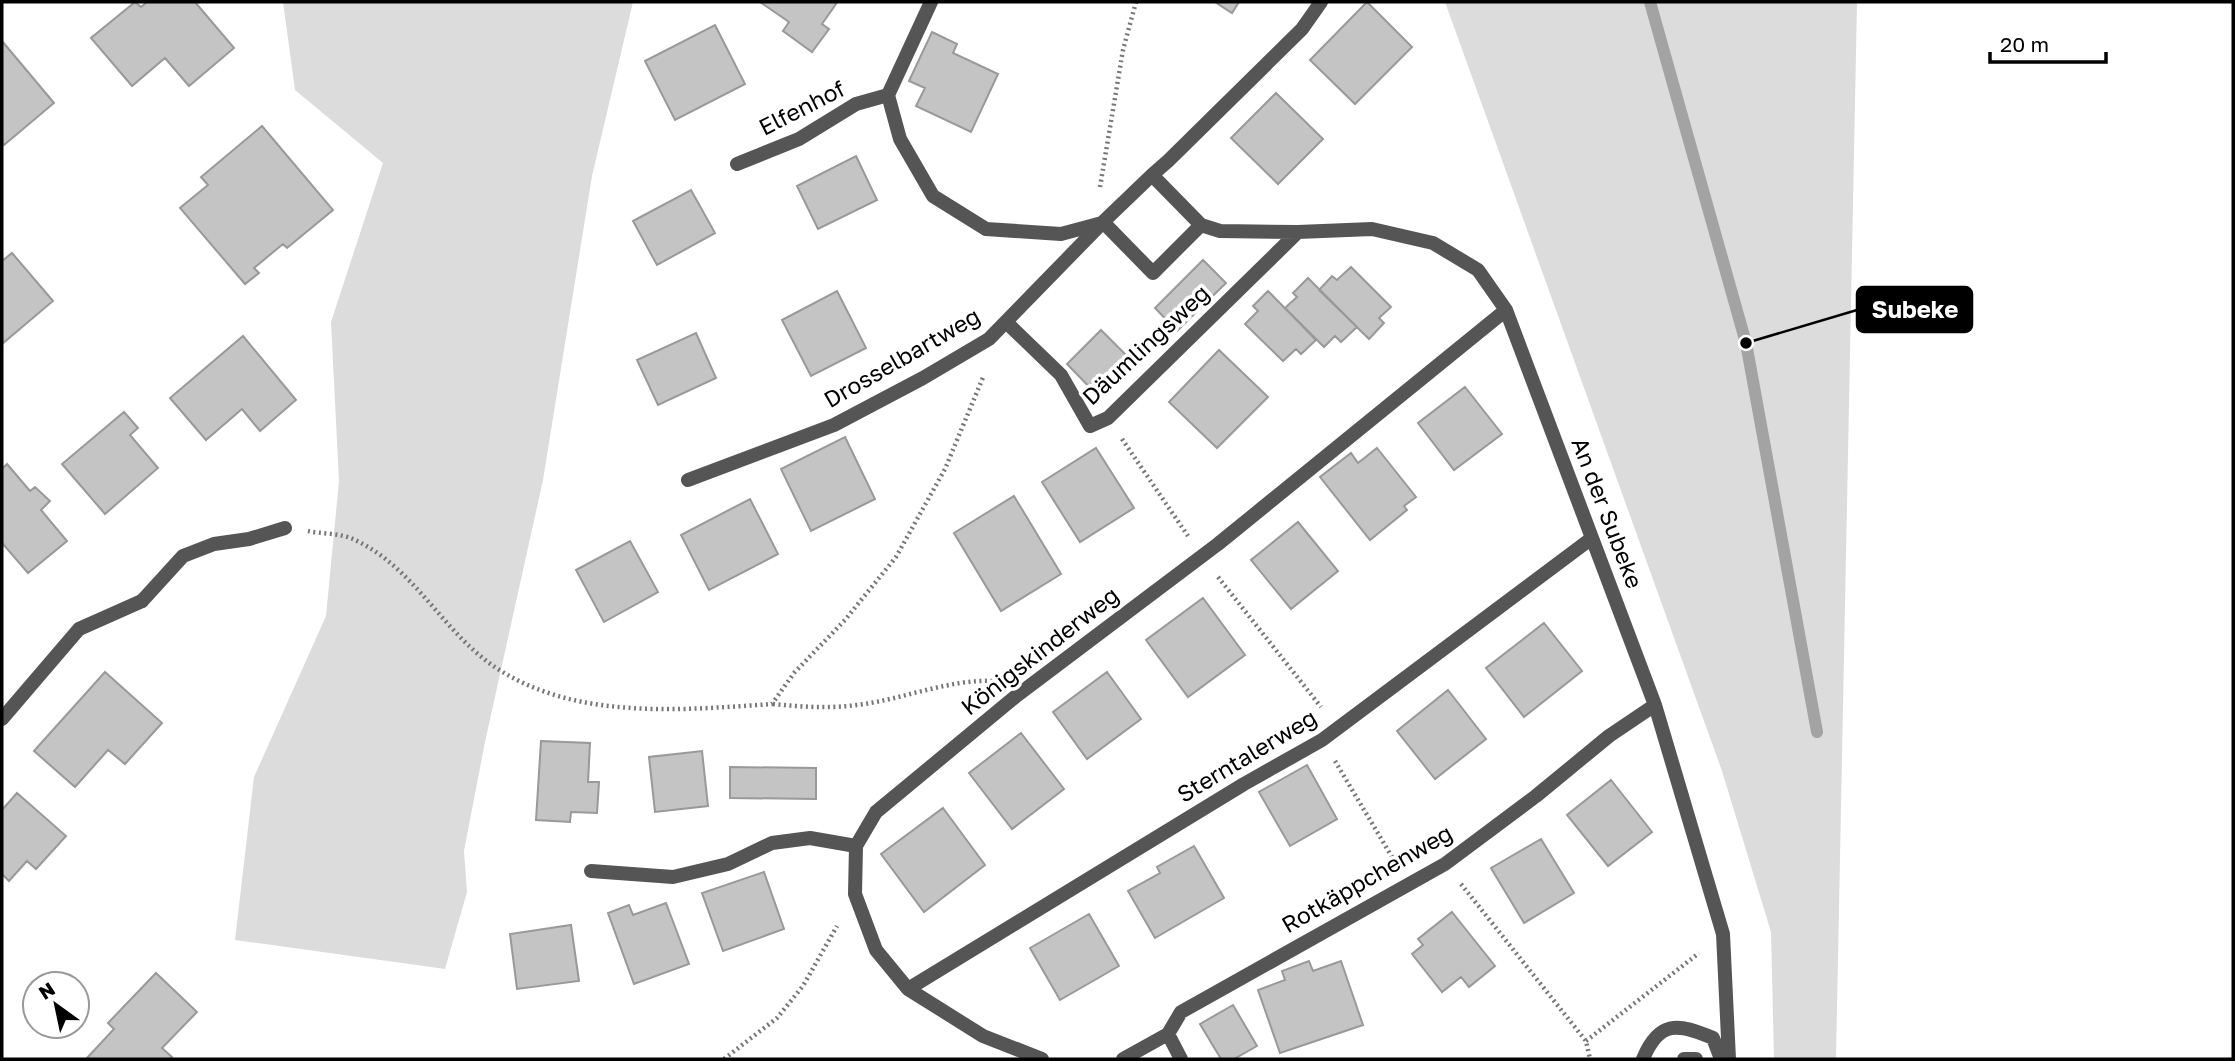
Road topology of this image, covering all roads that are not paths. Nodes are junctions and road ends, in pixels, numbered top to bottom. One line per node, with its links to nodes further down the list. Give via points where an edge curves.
1 (931, 2): 3 (street)
2 (1321, 2): 5 (street, via 1301,29)
3 (888, 95): 4 (street, Elfenhof, via 856,104 799,139); 6 (street, via 900,139 933,196 986,229 1061,234)
4 (737, 164)
5 (1152, 175): 6 (street); 7 (street)
6 (1103, 222): 7 (street, via 1153,273); 10 (street, Drosselbartweg)
7 (1201, 225): 8 (street, An der Subeke, via 1220,231)
8 (1298, 232): 9 (street, An der Subeke, via 1372,229 1433,243 1478,270); 10 (street, Däumlingsweg, via 1108,418 1090,426 1061,375)
9 (1506, 310): 13 (street, An der Subeke); 16 (street, Königskinderweg, via 1218,544 1015,697 876,812)
10 (1006, 322): 11 (street, Drosselbartweg, via 989,339 834,425)
11 (688, 480)
12 (285, 528): 15 (street, via 183,556 142,601 79,629)
13 (1592, 538): 14 (street, An der Subeke); 18 (street, Sterntalerweg, via 1322,740)
14 (1655, 705): 19 (street, Rotkäppchenweg, via 1445,864 1181,1012); 27 (street, An der Subeke, via 1723,934)
15 (2, 719)
16 (856, 846): 17 (street, via 810,838 772,843 729,864 673,877); 18 (street, Königskinderweg, via 855,894 876,950)
17 (591, 871)
18 (908, 989): 20 (street, Königskinderweg, via 983,1037)
19 (1168, 1034): 21 (street); 22 (street)
20 (1042, 1059)
21 (1123, 1059)
22 (1181, 1059)
23 (1643, 1059): 26 (street, via 1651,1040 1659,1034 1689,1028 1713,1038)
24 (1684, 1059): 25 (street)
25 (1696, 1059)
26 (1721, 1059)
27 (1729, 1059)

